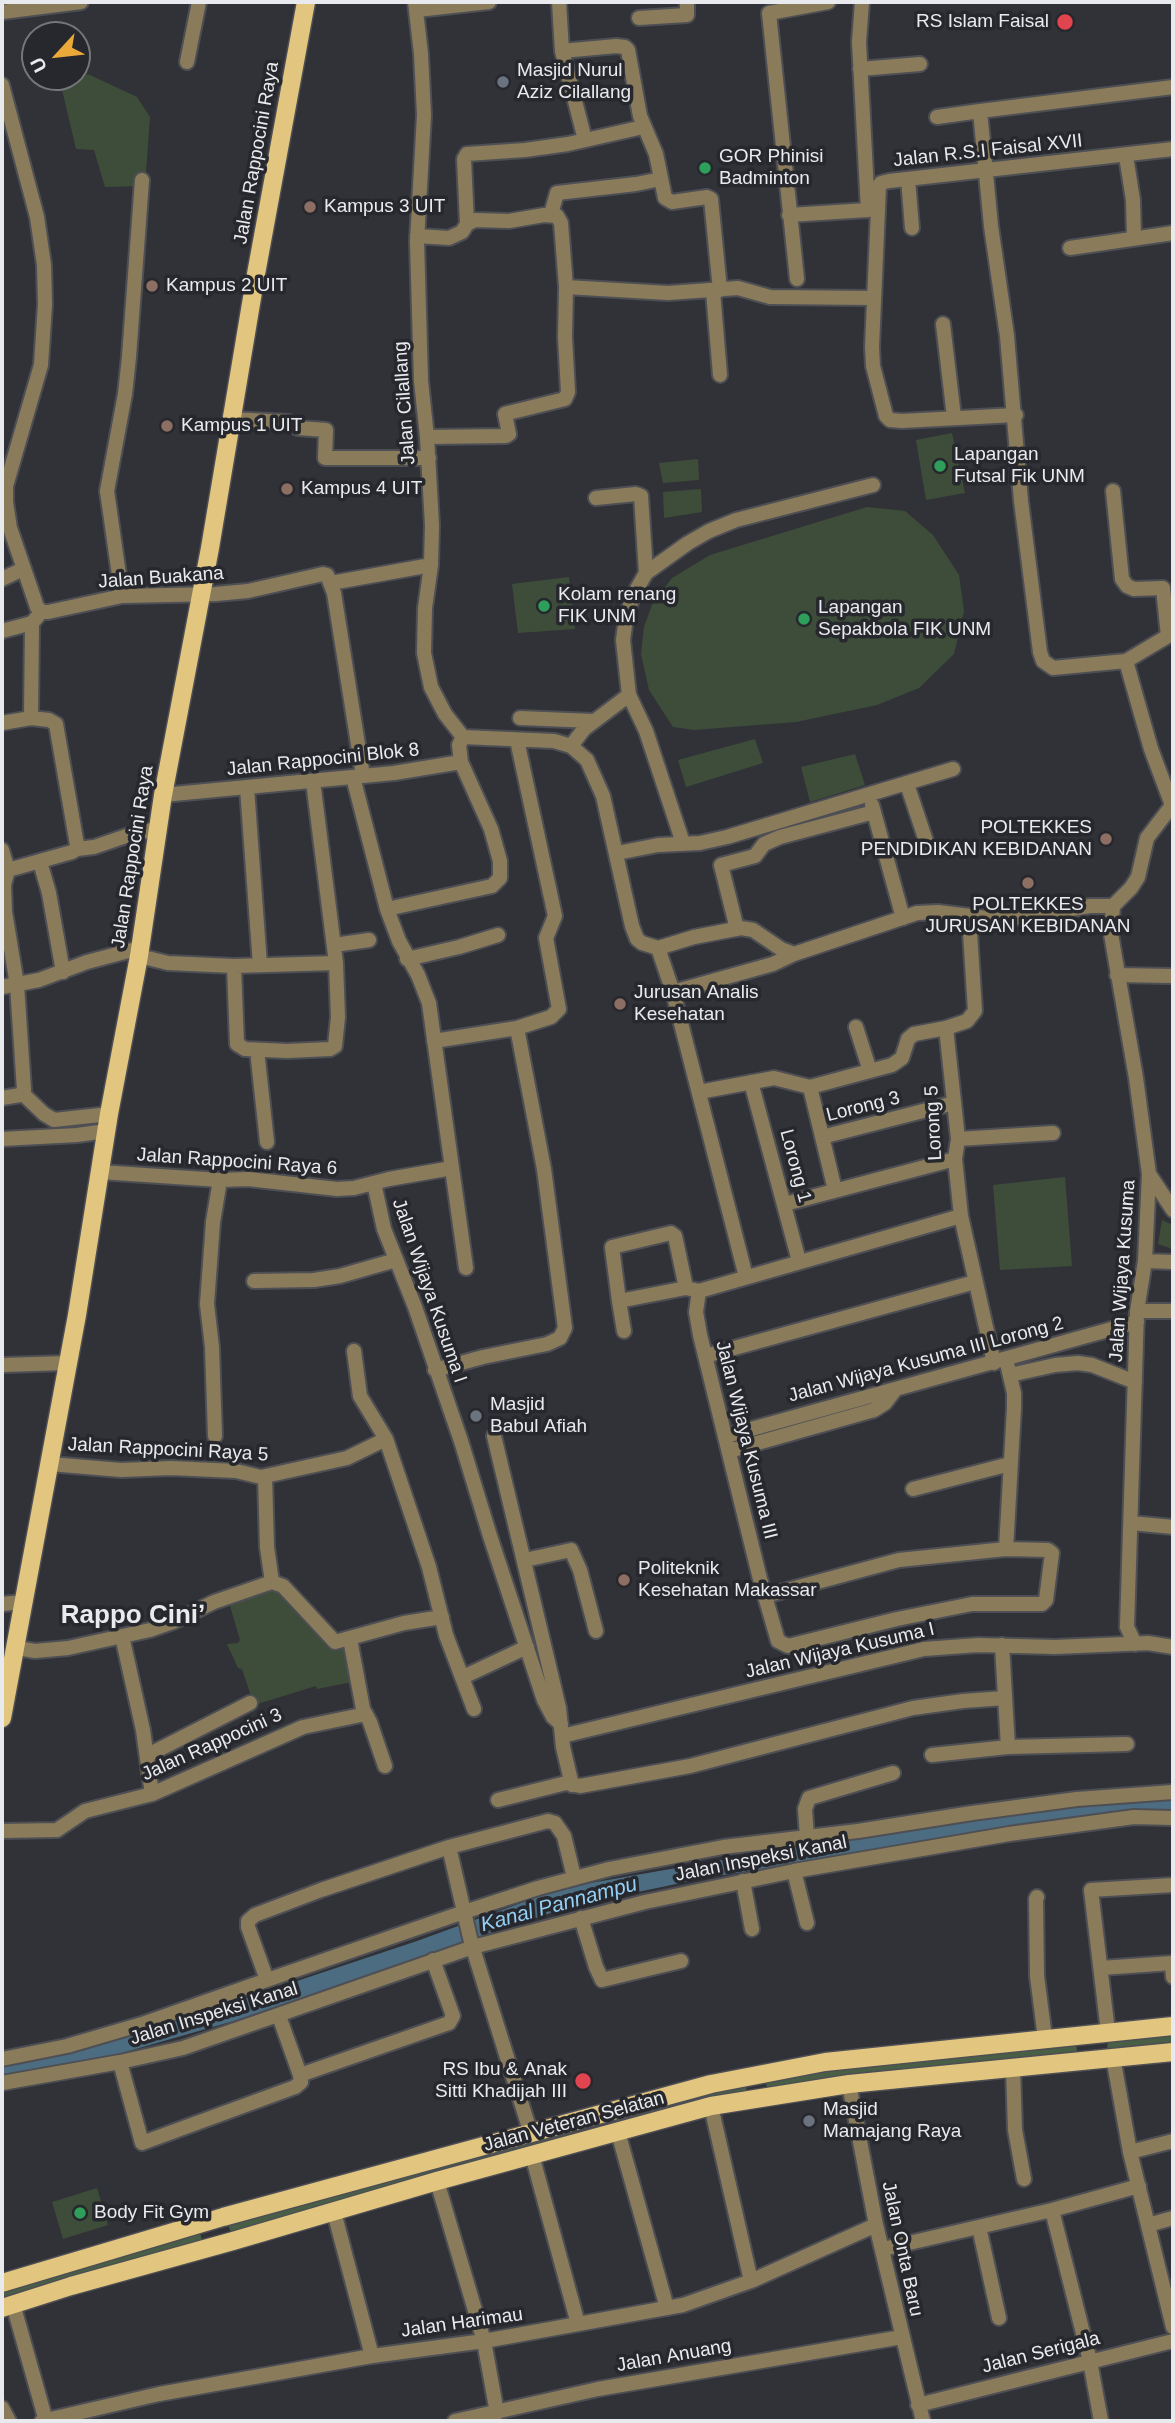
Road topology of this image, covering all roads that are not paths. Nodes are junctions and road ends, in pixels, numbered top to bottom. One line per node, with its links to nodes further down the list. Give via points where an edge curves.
1 (81, 2): 10 (street)
2 (199, 2): 13 (street)
3 (306, 2): 47 (main road, Jalan Rappocini Raya)
4 (489, 2): 9 (street)
5 (559, 2): 12 (street)
6 (687, 2): 11 (street, via 687,15)
7 (828, 2): 31 (street, via 769,13)
8 (862, 2): 15 (street)
9 (416, 6): 35 (street, Jalan Cilallang, via 424,115)
10 (2, 12)
11 (639, 18)
12 (562, 51): 21 (street, via 625,47); 22 (street)
13 (187, 62)
14 (920, 64): 15 (street)
15 (860, 69): 29 (street)
16 (2, 85): 18 (street)
17 (1173, 87): 19 (street)
18 (5, 107): 53 (street, via 37,217 46,292 41,365 9,470)
19 (980, 111): 20 (street); 25 (street)
20 (937, 117)
21 (643, 127): 26 (street); 32 (street, via 568,144 467,154)
22 (583, 132)
23 (1173, 149): 24 (street, Jalan R.S.I Faisal XVII)
24 (1126, 156): 25 (street, Jalan R.S.I Faisal XVII); 36 (street)
25 (986, 171): 27 (street, Jalan R.S.I Faisal XVII); 45 (street)
26 (661, 179): 30 (street, via 557,193); 41 (street, via 667,201 711,199)
27 (908, 179): 33 (street); 42 (street, Jalan R.S.I Faisal XVII, via 878,186)
28 (142, 180): 61 (street, via 125,394 107,491)
29 (868, 210): 31 (street); 39 (street)
30 (551, 214): 32 (street); 40 (street, via 561,223)
31 (789, 215): 38 (street)
32 (467, 224): 35 (street, via 449,238)
33 (912, 228)
34 (1173, 233): 36 (street)
35 (417, 236): 48 (street, Jalan Cilallang)
36 (1134, 238): 37 (street)
37 (1070, 248)
38 (797, 279)
39 (867, 284)
40 (566, 287): 41 (street, via 668,293); 48 (street, via 565,399 508,412 506,436)
41 (717, 290): 42 (street, via 745,288 770,297); 44 (street)
42 (874, 298): 46 (street, via 873,366 886,416 893,421)
43 (943, 324): 46 (street)
44 (720, 375)
45 (1016, 415): 46 (street); 65 (street, via 1028,562 1043,661 1053,668)
46 (954, 418)
47 (231, 419): 49 (street, via 289,422 298,428 326,430 325,458); 60 (main road, Jalan Rappocini Raya)
48 (427, 438): 49 (street, Jalan Cilallang)
49 (429, 458): 54 (street, Jalan Cilallang)
50 (873, 485): 56 (street, via 727,524 688,543)
51 (1112, 491): 59 (street, via 1122,579 1134,589)
52 (596, 498): 56 (street, via 641,496)
53 (4, 503): 55 (street)
54 (431, 565): 58 (street); 71 (street, Jalan Cilallang, via 423,631 427,671 445,714)
55 (23, 569): 57 (street); 62 (street)
56 (646, 573): 66 (street, via 633,596 622,640)
57 (2, 579)
58 (331, 583): 60 (street, Jalan Buakana, via 323,574 247,591); 76 (street, via 349,680)
59 (1168, 588): 64 (street)
60 (201, 595): 61 (street, Jalan Buakana); 81 (main road, Jalan Rappocini Raya)
61 (122, 596): 62 (street, Jalan Buakana)
62 (37, 617): 63 (street, Jalan Buakana); 68 (street)
63 (2, 631)
64 (1171, 635): 65 (street)
65 (1126, 661): 82 (street, via 1151,749)
66 (629, 695): 69 (street); 85 (street, via 646,731)
67 (520, 718): 69 (street)
68 (31, 719): 70 (street); 87 (street, via 56,725)
69 (593, 721): 73 (street)
70 (2, 723)
71 (463, 737): 72 (street); 74 (street)
72 (517, 740): 73 (street); 114 (street, via 555,916 546,938 559,1009 551,1017)
73 (571, 746): 89 (street, via 595,775)
74 (461, 762): 76 (street, Jalan Rappocini Blok 8); 94 (street, via 491,829 500,878 492,886)
75 (953, 769): 78 (street)
76 (358, 777): 77 (street, Jalan Rappocini Blok 8); 94 (street, via 360,813)
77 (313, 780): 79 (street, Jalan Rappocini Blok 8); 100 (street)
78 (907, 784): 80 (street); 86 (street)
79 (247, 788): 81 (street, Jalan Rappocini Blok 8); 106 (street)
80 (869, 794): 83 (street); 85 (street, via 727,837)
81 (163, 795): 84 (main road, Jalan Rappocini Raya)
82 (1173, 805): 93 (street, via 1147,838 1138,877)
83 (874, 812): 96 (street); 97 (street, via 769,841 755,856 721,865)
84 (158, 829): 87 (street); 102 (main road, Jalan Rappocini Raya)
85 (683, 843): 89 (street)
86 (927, 844)
87 (76, 849): 90 (street)
88 (2, 850): 91 (street)
89 (617, 853): 101 (street, via 637,939)
90 (40, 862): 91 (street); 108 (street)
91 (8, 870): 92 (street)
92 (3, 885): 111 (street)
93 (1113, 906): 95 (street, via 1020,919); 109 (street, Jalan Wijaya Kusuma, via 1111,934)
94 (387, 909): 104 (street)
95 (969, 916): 96 (street, via 927,912); 115 (street, via 975,1011 967,1021)
96 (903, 918): 103 (street)
97 (737, 929): 101 (street); 103 (street, via 753,930)
98 (498, 936): 104 (street)
99 (369, 940): 100 (street)
100 (334, 945): 105 (street)
101 (658, 948): 112 (street)
102 (140, 952): 107 (street, via 168,963); 108 (street, via 87,962); 124 (main road, Jalan Rappocini Raya)
103 (794, 954): 112 (street)
104 (407, 958): 116 (street, via 429,1003)
105 (337, 963): 106 (street); 117 (street, via 335,1046)
106 (260, 965): 107 (street)
107 (234, 966): 117 (street, via 237,1044)
108 (63, 972): 111 (street)
109 (1117, 975): 110 (street); 133 (street, Jalan Wijaya Kusuma)
110 (1173, 976)
111 (9, 986): 122 (street)
112 (673, 992): 121 (street)
113 (856, 1027): 118 (street)
114 (517, 1028): 116 (street); 158 (street, via 544,1169 565,1328 554,1342)
115 (946, 1028): 118 (street, via 914,1034 898,1062); 123 (street, Lorong 5)
116 (434, 1041): 131 (street)
117 (257, 1051): 129 (street)
118 (870, 1071): 120 (street)
119 (751, 1082): 120 (street, via 782,1079); 121 (street); 137 (street, Lorong 1)
120 (810, 1087): 126 (street)
121 (699, 1092): 145 (street)
122 (13, 1096): 124 (street, via 54,1120)
123 (954, 1103): 126 (street, Lorong 3); 128 (street, Lorong 5)
124 (108, 1122): 127 (street, via 77,1135); 132 (main road, Jalan Rappocini Raya)
125 (1053, 1133): 128 (street)
126 (822, 1137): 136 (street)
127 (2, 1139)
128 (958, 1139): 130 (street, Lorong 5)
129 (267, 1143)
130 (955, 1159): 136 (street); 139 (street, Lorong 5)
131 (452, 1168): 135 (street, Jalan Rappocini Raya 6); 144 (street)
132 (100, 1172): 134 (street, Jalan Rappocini Raya 6); 156 (main road, Jalan Rappocini Raya)
133 (1149, 1174): 138 (street); 142 (street, Jalan Wijaya Kusuma)
134 (220, 1180): 135 (street, Jalan Rappocini Raya 6, via 337,1189); 161 (street, via 207,1304)
135 (374, 1183): 140 (street, Jalan Wijaya Kusuma I)
136 (835, 1190): 137 (street)
137 (785, 1204): 141 (street, Lorong 1)
138 (1173, 1210)
139 (961, 1216): 141 (street); 147 (street, Lorong 5)
140 (396, 1259): 146 (street, via 328,1278); 158 (street, Jalan Wijaya Kusuma I)
141 (799, 1261): 145 (street)
142 (1145, 1261): 143 (street); 151 (street, Jalan Wijaya Kusuma)
143 (1173, 1262)
144 (466, 1268)
145 (746, 1277): 148 (street)
146 (254, 1281)
147 (975, 1282): 154 (street); 155 (street, Lorong 5)
148 (693, 1289): 149 (street); 149 (street, Jalan Wijaya Kusuma III, via 671,1233 613,1246); 154 (street, Jalan Wijaya Kusuma III)
149 (619, 1301): 152 (street)
150 (1173, 1311): 151 (street, Jalan Wijaya Kusuma III Lorong 2)
151 (1137, 1317): 155 (street, Jalan Wijaya Kusuma III Lorong 2); 160 (street, Jalan Wijaya Kusuma)
152 (624, 1331)
153 (354, 1351): 163 (street, via 360,1396)
154 (705, 1356): 164 (street, Jalan Wijaya Kusuma III)
155 (1000, 1361): 159 (street); 164 (street, Jalan Wijaya Kusuma III Lorong 2)
156 (68, 1363): 157 (street); 165 (main road, Jalan Rappocini Raya)
157 (2, 1365)
158 (435, 1370): 183 (street, Jalan Wijaya Kusuma I)
159 (1010, 1375): 160 (street, via 1078,1363); 166 (street, via 1014,1408)
160 (1135, 1382): 169 (street, Jalan Wijaya Kusuma)
161 (215, 1436)
162 (494, 1436): 172 (street)
163 (386, 1439): 167 (street, Jalan Rappocini Raya 5, via 347,1458); 177 (street)
164 (727, 1443): 174 (street, Jalan Wijaya Kusuma III)
165 (50, 1464): 167 (street, Jalan Rappocini Raya 5, via 236,1471); 175 (main road, Jalan Rappocini Raya)
166 (1010, 1464): 168 (street); 171 (street)
167 (265, 1477): 173 (street)
168 (913, 1489)
169 (1131, 1523): 170 (street); 181 (street, Jalan Wijaya Kusuma, via 1128,1628)
170 (1173, 1527)
171 (1006, 1549): 174 (street, via 899,1560); 174 (street, Jalan Wijaya Kusuma III, via 1052,1553 1042,1604 972,1604 788,1646 778,1641)
172 (525, 1560): 178 (street, via 571,1550); 192 (street)
173 (272, 1582): 179 (street, via 163,1626); 180 (street, via 283,1586 332,1640)
174 (765, 1596)
175 (23, 1602): 176 (street); 185 (main road, Jalan Rappocini Raya)
176 (2, 1604)
177 (442, 1616): 180 (street); 186 (street)
178 (596, 1631)
179 (122, 1636): 185 (street, via 50,1650); 195 (street)
180 (350, 1639): 190 (street)
181 (1135, 1644): 182 (street, Jalan Wijaya Kusuma I); 184 (street, Jalan Wijaya Kusuma I)
182 (1002, 1645): 187 (street); 192 (street, Jalan Wijaya Kusuma I, via 904,1652 796,1681)
183 (527, 1647): 186 (street); 192 (street, Jalan Wijaya Kusuma I, via 544,1700)
184 (1173, 1647)
185 (17, 1648): 191 (main road, Jalan Rappocini Raya)
186 (463, 1677): 189 (street)
187 (1005, 1698): 194 (street); 199 (street, via 913,1708 690,1766)
188 (250, 1703): 195 (street)
189 (474, 1709)
190 (366, 1714): 197 (street); 201 (street, Jalan Rappocini 3, via 303,1727)
191 (2, 1718)
192 (562, 1730): 199 (street)
193 (1127, 1744): 194 (street)
194 (1007, 1747): 196 (street)
195 (148, 1755): 201 (street)
196 (932, 1755)
197 (385, 1766)
198 (893, 1773): 205 (street, via 809,1798)
199 (572, 1785): 202 (street)
200 (1173, 1793): 205 (street, via 1077,1799)
201 (152, 1794): 204 (street, Jalan Rappocini 3, via 90,1809 57,1830)
202 (498, 1800)
203 (1173, 1818): 207 (street, Jalan Inspeksi Kanal, via 1134,1816)
204 (2, 1831)
205 (807, 1837): 208 (street, via 723,1847)
206 (449, 1847): 208 (street, via 548,1821 564,1836); 212 (street); 221 (street, via 255,1915 248,1927)
207 (794, 1871): 209 (street, Jalan Inspeksi Kanal); 214 (street)
208 (573, 1877): 212 (street)
209 (743, 1881): 213 (street, Jalan Inspeksi Kanal); 215 (street)
210 (1173, 1885): 219 (street, via 1091,1890)
211 (1037, 1897): 225 (street, via 1037,1976)
212 (464, 1915): 216 (street); 221 (street)
213 (581, 1918): 216 (street, Jalan Inspeksi Kanal); 218 (street, via 602,1980)
214 (807, 1923)
215 (752, 1929)
216 (472, 1944): 217 (street, Jalan Inspeksi Kanal); 237 (street)
217 (433, 1960): 222 (street, Jalan Inspeksi Kanal); 231 (street, via 453,2016 449,2023)
218 (681, 1961)
219 (1101, 1968): 220 (street, via 1172,1963); 224 (street)
220 (1173, 1977)
221 (267, 1980): 228 (street, via 142,2024)
222 (279, 2016): 229 (street, Jalan Inspeksi Kanal, via 183,2048); 231 (street)
223 (1173, 2026): 224 (main road, Jalan Veteran Selatan)
224 (1108, 2032): 225 (main road, Jalan Veteran Selatan)
225 (1045, 2038): 235 (main road, Jalan Veteran Selatan, via 804,2066 710,2084)
226 (1173, 2052): 227 (main road, Jalan Veteran Selatan)
227 (1113, 2057): 230 (main road, Jalan Veteran Selatan); 241 (street)
228 (2, 2059)
229 (120, 2062): 231 (street, via 142,2143 295,2087 301,2082); 232 (street, Jalan Inspeksi Kanal)
230 (1013, 2068): 233 (main road, Jalan Veteran Selatan); 243 (street, via 1014,2130)
231 (300, 2075)
232 (2, 2083)
233 (849, 2084): 234 (main road, Jalan Veteran Selatan); 250 (street, Jalan Onta Baru)
234 (711, 2106): 238 (main road, Jalan Veteran Selatan); 255 (street)
235 (598, 2115): 236 (main road, Jalan Veteran Selatan); 238 (main road)
236 (579, 2121): 237 (main road, Jalan Veteran Selatan); 239 (main road)
237 (531, 2134): 249 (main road, Jalan Veteran Selatan)
238 (611, 2134): 239 (main road, Jalan Veteran Selatan); 258 (street)
239 (584, 2141): 242 (main road, Jalan Veteran Selatan)
240 (1173, 2141): 241 (street)
241 (1130, 2152): 245 (street)
242 (532, 2155): 244 (main road, Jalan Veteran Selatan); 260 (street)
243 (1024, 2179)
244 (437, 2181): 247 (main road, Jalan Veteran Selatan); 264 (street)
245 (1139, 2186): 246 (street); 251 (street)
246 (1052, 2210): 252 (street); 266 (street)
247 (334, 2212): 253 (main road, Jalan Veteran Selatan); 265 (street)
248 (1173, 2218): 251 (street)
249 (211, 2221): 253 (main road); 256 (main road, Jalan Veteran Selatan)
250 (876, 2225): 254 (street, Jalan Onta Baru); 255 (street, Jalan Harimau)
251 (1148, 2225): 261 (street)
252 (979, 2227): 254 (street); 259 (street)
253 (219, 2245): 257 (main road, Jalan Veteran Selatan)
254 (883, 2249): 262 (street, Jalan Onta Baru)
255 (751, 2281): 258 (street, Jalan Harimau)
256 (2, 2283)
257 (7, 2306): 271 (street)
258 (667, 2308): 260 (street, Jalan Harimau)
259 (999, 2318)
260 (578, 2324): 264 (street, Jalan Harimau)
261 (1173, 2327)
262 (902, 2337): 267 (street, Jalan Onta Baru); 269 (street, Jalan Anuang, via 610,2387)
263 (1173, 2341): 266 (street, Jalan Serigala)
264 (484, 2342): 265 (street, Jalan Harimau); 269 (street)
265 (372, 2356): 271 (street, Jalan Harimau, via 159,2394)
266 (1090, 2361): 267 (street, Jalan Serigala); 274 (street)
267 (918, 2405): 273 (street, Jalan Onta Baru)
268 (2, 2409): 270 (street)
269 (496, 2413): 272 (street, Jalan Anuang)
270 (9, 2421)
271 (45, 2421)
272 (455, 2421)
273 (923, 2421)
274 (1101, 2421)

